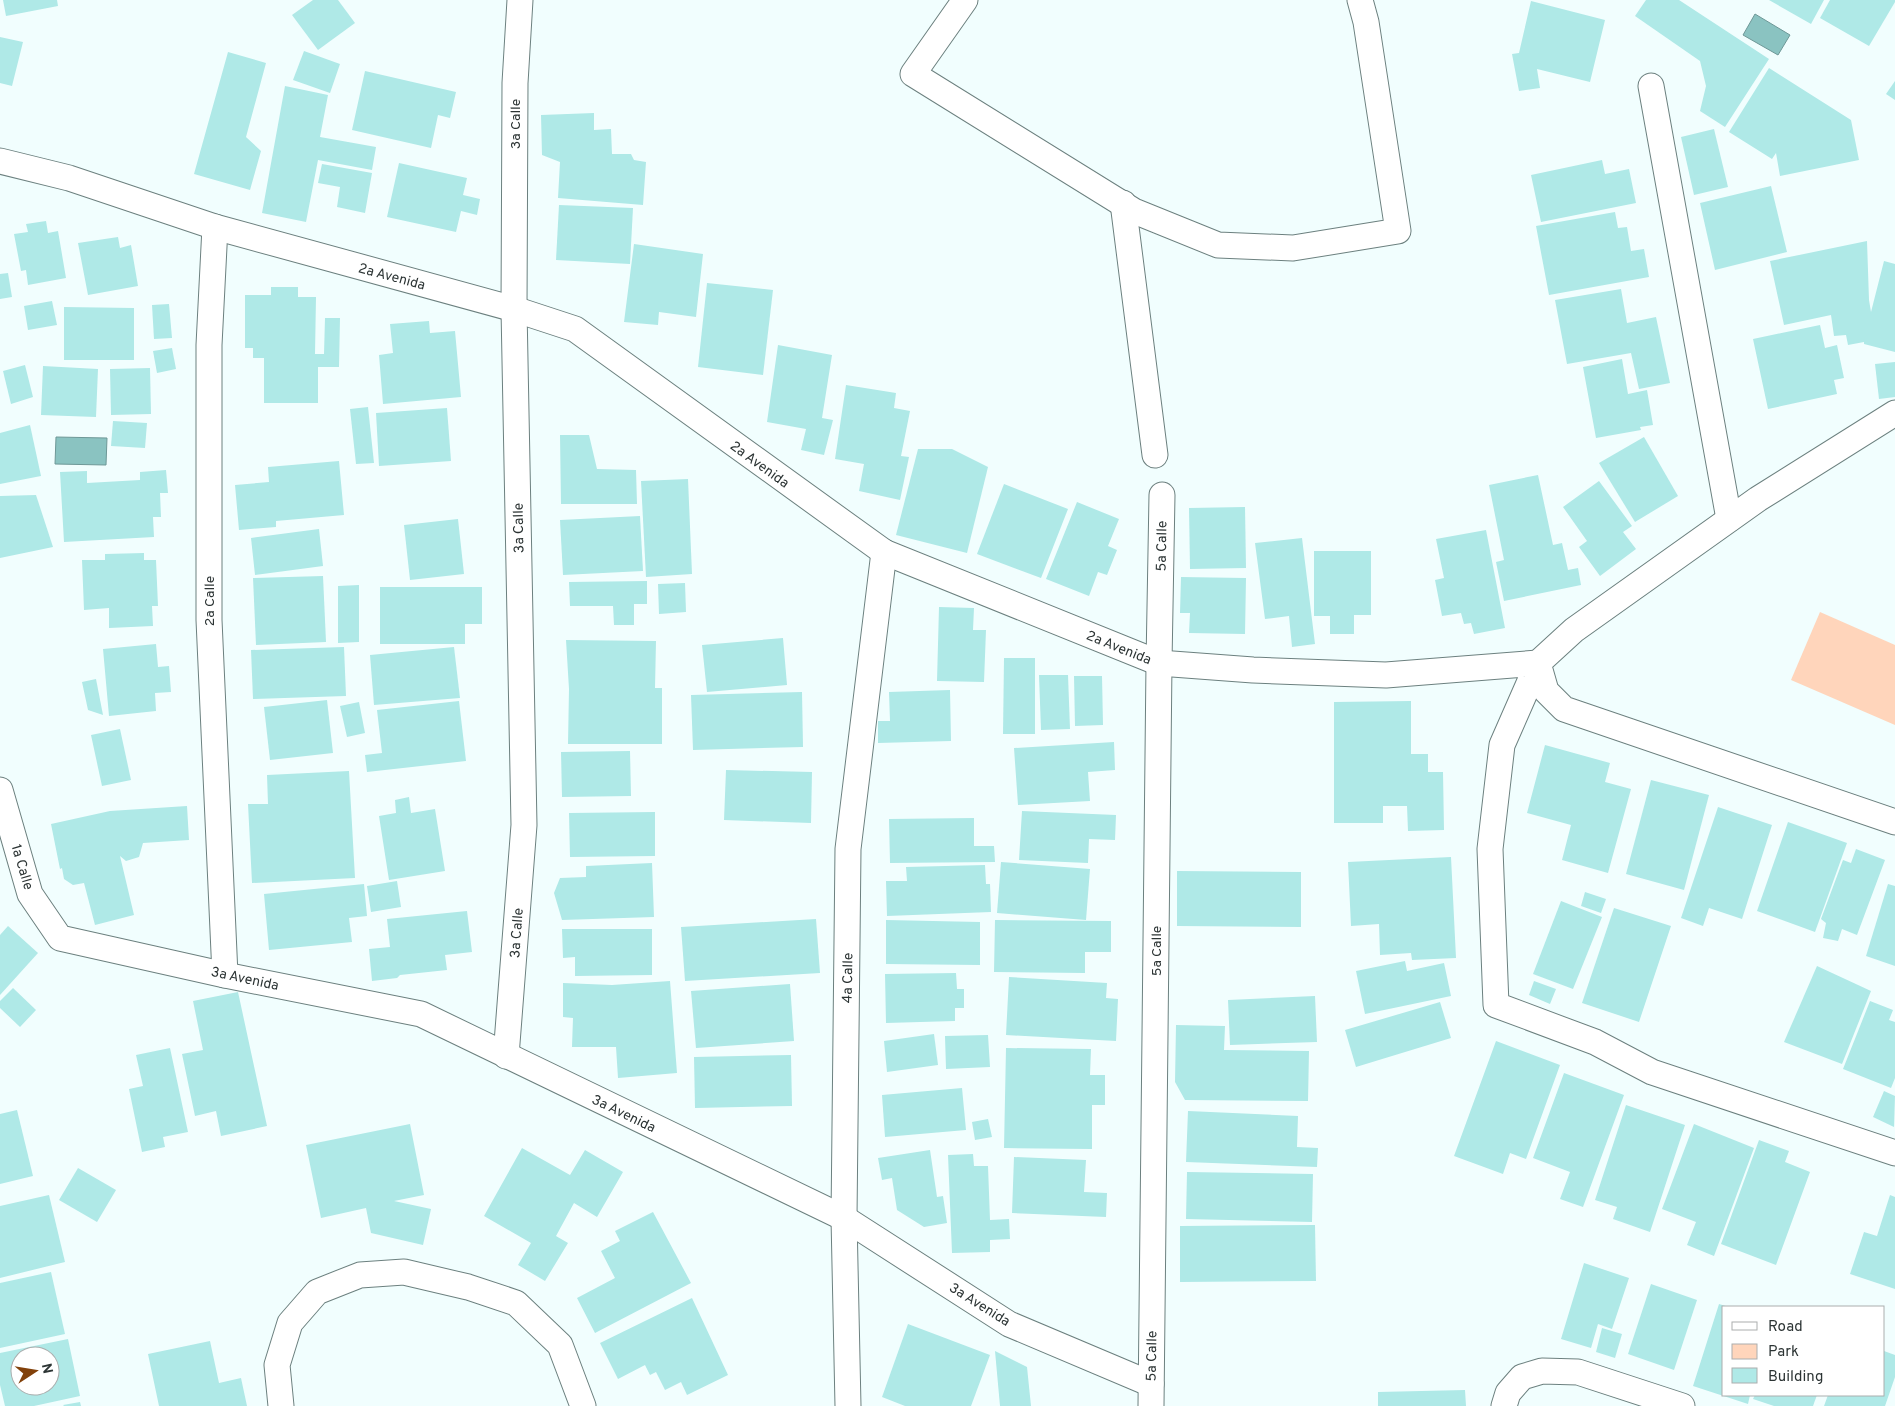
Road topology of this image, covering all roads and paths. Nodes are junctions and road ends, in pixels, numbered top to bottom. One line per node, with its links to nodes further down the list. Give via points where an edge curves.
1 (520, 0): 8 (street, 3a Calle)
2 (965, 0): 6 (street, via 914,74)
3 (1360, 0): 6 (street, via 1398,232 1293,248 1218,245 1134,211)
4 (1651, 86): 12 (street)
5 (0, 161): 7 (street, 2a Avenida, via 69,178)
6 (1123, 203): 10 (street)
7 (215, 227): 8 (street, 2a Avenida); 19 (street, 2a Calle, via 209,345 209,620)
8 (514, 309): 13 (street, 2a Avenida, via 574,329); 20 (street, 3a Calle, via 524,826)
9 (1895, 413): 12 (street)
10 (1155, 455)
11 (1162, 496): 14 (street, 5a Calle)
12 (1729, 519): 15 (street, via 1574,630)
13 (884, 552): 14 (street, 2a Avenida); 22 (street, 4a Calle, via 848,849)
14 (1158, 662): 15 (street, 2a Avenida, via 1253,670 1386,675); 23 (street, 5a Calle)
15 (1538, 663): 17 (street, via 1546,691 1564,709); 21 (street, via 1502,745 1490,850 1496,1005 1595,1042 1652,1072)
16 (0, 790): 18 (street, 1a Calle, via 30,894)
17 (1895, 822)
18 (60, 938): 19 (street, 3a Avenida)
19 (225, 975): 20 (street, 3a Avenida, via 421,1014)
20 (506, 1056): 22 (street, 3a Avenida)
21 (1895, 1153)
22 (844, 1218): 23 (street, 3a Avenida, via 1009,1324); 26 (street, 4a Calle)
23 (1151, 1395)
24 (281, 1406): 25 (street, via 277,1365 290,1323 317,1292 360,1275 404,1272 516,1302 560,1345)
25 (583, 1406)
26 (848, 1406)
27 (1504, 1406): 28 (street, via 1508,1393 1522,1377 1542,1371 1578,1372)
28 (1682, 1406)

